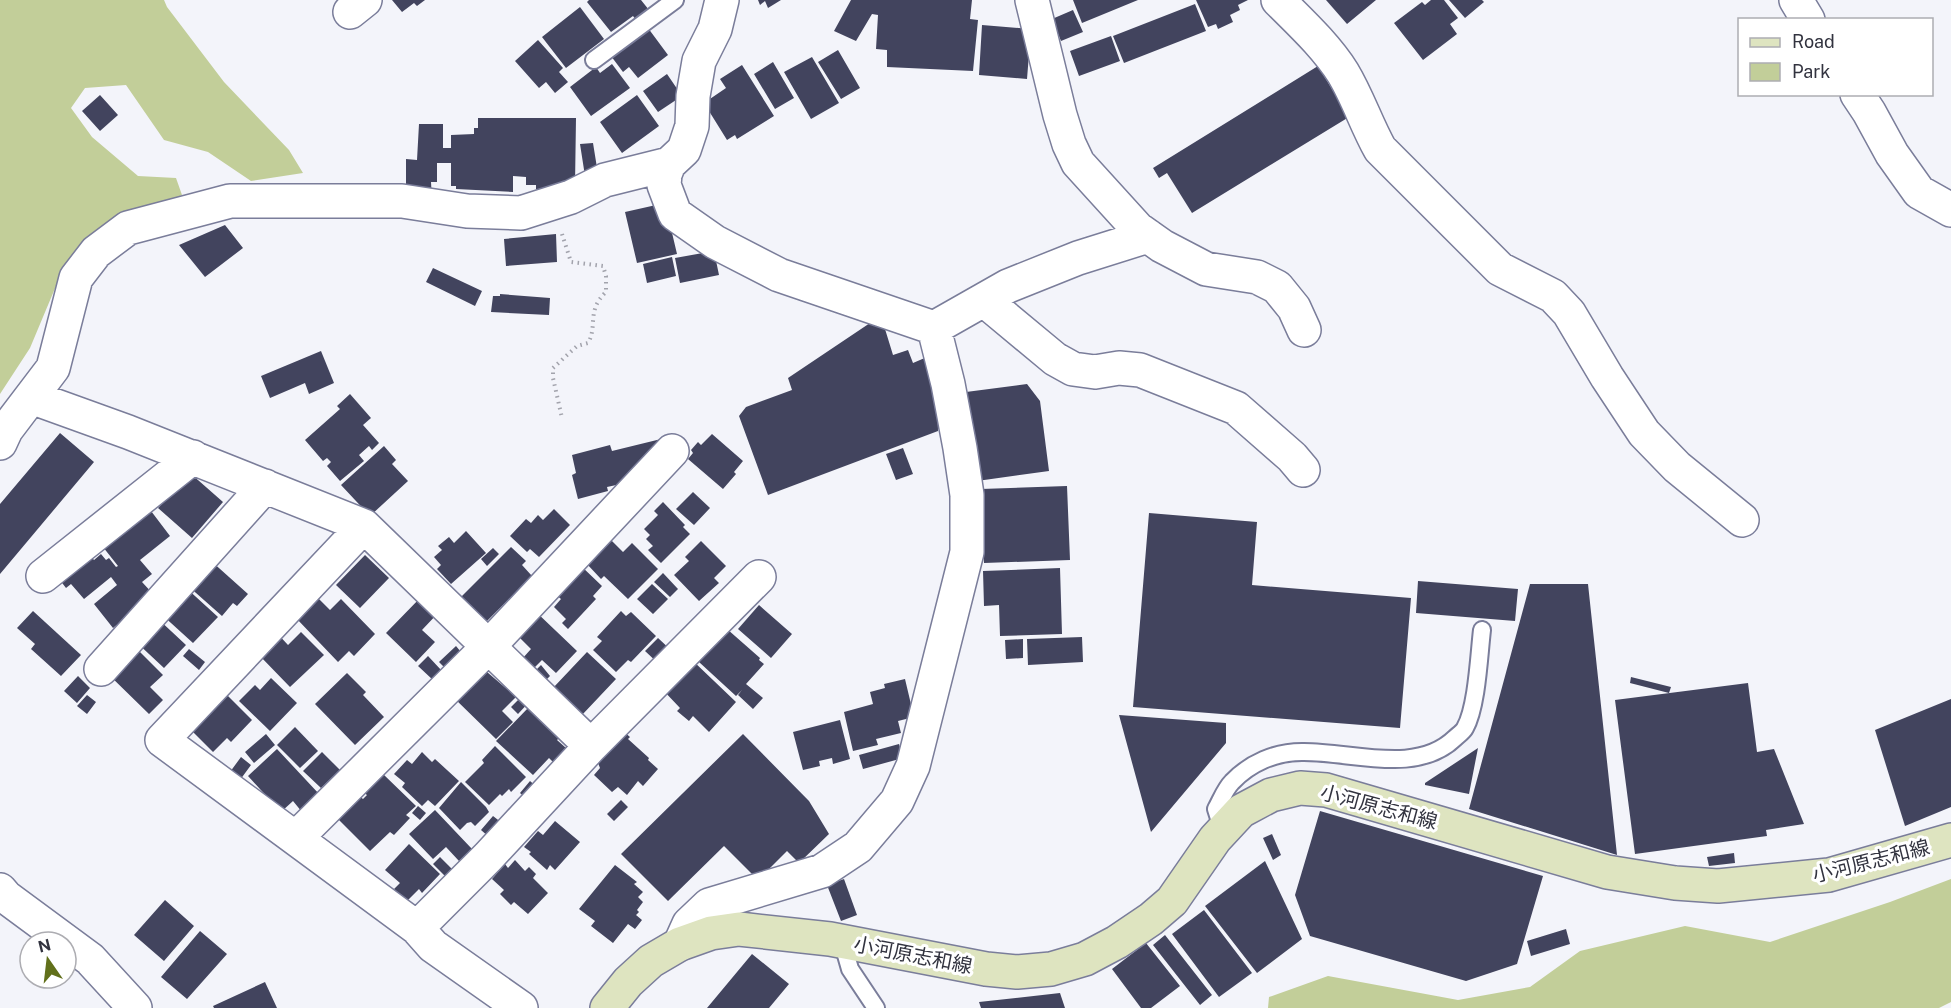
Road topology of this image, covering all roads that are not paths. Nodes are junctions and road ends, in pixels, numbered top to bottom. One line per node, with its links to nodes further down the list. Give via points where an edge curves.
1 (675, 0): 7 (lane)
2 (722, 0): 9 (street, via 715,29 699,61 692,126 684,150)
3 (1032, 0): 11 (street, via 1069,144 1078,162)
4 (1278, 0): 21 (street, via 1342,72 1380,149 1500,269 1553,296 1569,313 1644,433 1677,467)
5 (1796, 0): 6 (street)
6 (1807, 18)
7 (594, 60)
8 (1858, 96): 10 (street, via 1919,192)
9 (669, 164): 13 (street, via 664,185 675,214 715,242 779,275); 15 (street, via 605,180 571,197 521,213 380,200 230,201 128,228 96,252 76,278 53,368)
10 (1951, 210)
11 (1148, 236): 12 (street, via 1068,262); 14 (street, via 1206,269 1257,277 1277,287 1294,308)
12 (984, 300): 13 (street); 19 (street, via 1055,360 1073,369 1140,370 1236,408)
13 (934, 328): 35 (street, via 967,495 967,552 912,766 897,801 858,847 822,872 710,905 689,924)
14 (1304, 330)
15 (31, 397): 16 (street); 18 (street)
16 (0, 443)
17 (672, 451): 26 (street)
18 (193, 457): 20 (street); 23 (street)
19 (1303, 470)
20 (265, 486): 22 (street); 27 (street)
21 (1742, 520)
22 (364, 526): 26 (street); 30 (street, via 162,740)
23 (43, 576)
24 (759, 577): 28 (street)
25 (1482, 630): 29 (lane, via 1472,706 1465,729 1447,746 1429,756 1407,760 1301,752 1261,760 1230,784 1216,809)
26 (489, 646): 28 (street); 30 (street)
27 (102, 669)
28 (591, 746): 33 (street)
29 (1223, 831): 31 (main road, 小河原志和線, via 1242,811 1271,795 1300,788 1326,790 1607,873 1718,886 1829,875); 34 (main road, 小河原志和線, via 1172,901 1151,919 1117,942 1051,969 986,969)
30 (296, 838): 33 (street)
31 (1951, 840)
32 (0, 890): 36 (street, via 90,958)
33 (417, 928): 37 (street, via 433,946)
34 (842, 941): 35 (main road, 小河原志和線, via 739,928); 39 (lane, via 850,969)
35 (680, 944): 38 (main road, 小河原志和線, via 651,961)
36 (135, 1008)
37 (521, 1008)
38 (607, 1008)
39 (876, 1008)

